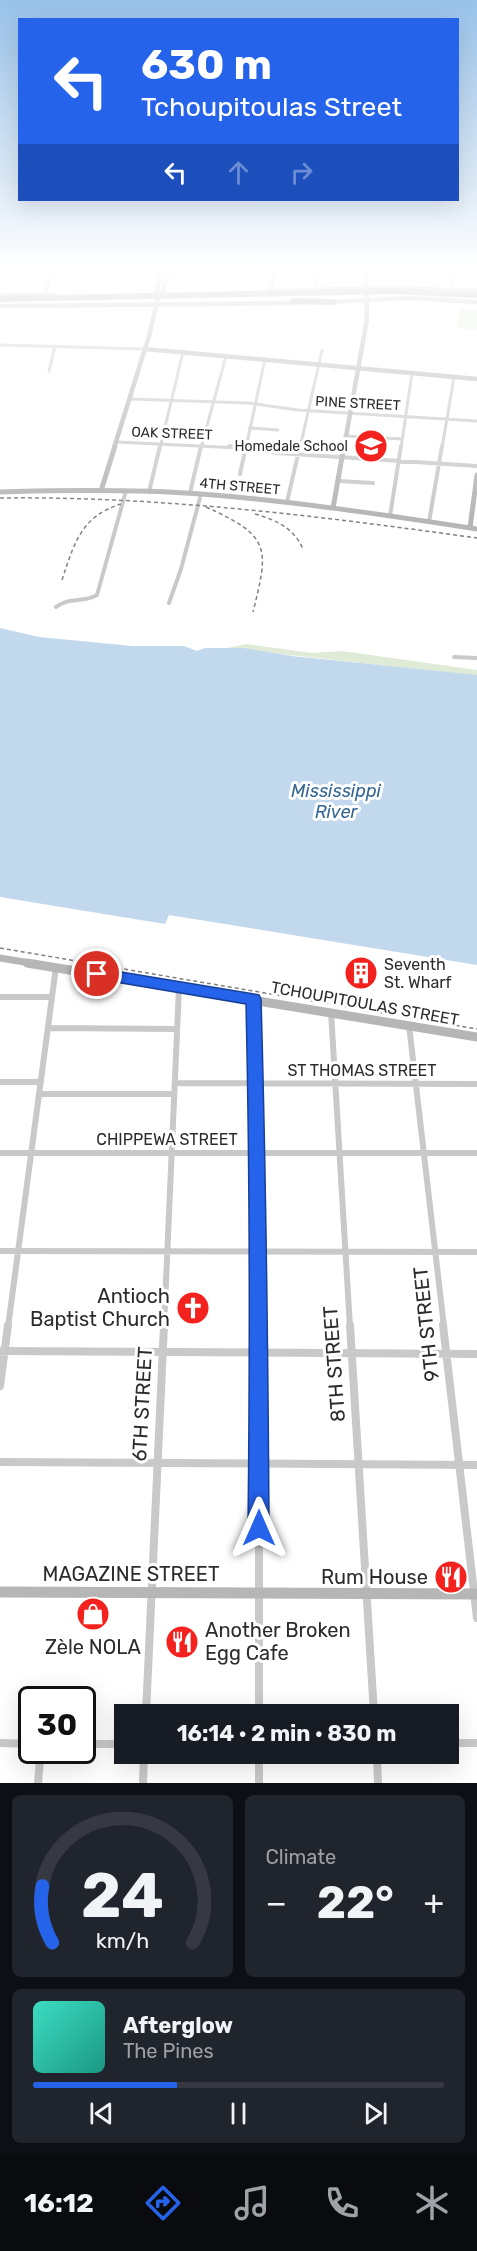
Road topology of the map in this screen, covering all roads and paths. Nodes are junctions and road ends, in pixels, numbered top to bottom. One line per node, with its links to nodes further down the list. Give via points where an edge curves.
1 (54, 349): 11 (street)
2 (145, 349): 15 (street)
3 (148, 349): 6 (street)
4 (361, 349): 10 (street)
5 (322, 350): 9 (street)
6 (183, 352): 7 (street); 16 (street)
7 (226, 356): 8 (street); 17 (street)
8 (265, 359): 9 (street); 18 (street)
9 (320, 364): 10 (street); 19 (street)
10 (358, 368): 12 (street); 20 (street)
11 (49, 371)
12 (412, 373): 13 (street); 21 (street)
13 (454, 377): 14 (street); 22 (street)
14 (477, 379)
15 (130, 399): 16 (street, PINE STREET); 28 (street)
16 (171, 400): 17 (street, PINE STREET); 29 (street)
17 (212, 402): 18 (street, PINE STREET); 30 (street)
18 (254, 404): 19 (street, PINE STREET); 24 (street)
19 (309, 411): 20 (street, PINE STREET); 32 (street)
20 (351, 413): 21 (street, PINE STREET); 26 (street)
21 (405, 416): 22 (street, PINE STREET); 27 (street)
22 (447, 419): 23 (street, PINE STREET); 35 (street)
23 (477, 421)
24 (249, 428): 25 (street); 31 (street)
25 (278, 430)
26 (345, 436): 27 (street); 33 (street)
27 (402, 439): 34 (street)
28 (117, 442): 29 (street, OAK STREET); 41 (street)
29 (160, 443): 30 (street, OAK STREET); 44 (street)
30 (200, 445): 31 (street, OAK STREET); 45 (street)
31 (245, 447): 32 (street, OAK STREET); 37 (street)
32 (299, 454): 33 (street, OAK STREET); 47 (street)
33 (342, 457): 34 (street, OAK STREET); 39 (street)
34 (399, 461): 35 (street, OAK STREET); 49 (street)
35 (439, 464): 36 (street, OAK STREET); 50 (street)
36 (477, 466)
37 (240, 474)
38 (477, 478): 51 (street)
39 (339, 481): 40 (street); 48 (street)
40 (373, 483)
41 (101, 491): 42 (street, 4TH STREET); 43 (street, 4TH STREET)
42 (126, 491): 44 (street, 4TH STREET); 54 (street, via 97,595 84,601 67,600)
43 (0, 492)
44 (148, 492): 45 (street, 4TH STREET)
45 (190, 493): 46 (street, 4TH STREET)
46 (201, 494): 47 (street, 4TH STREET); 53 (street)
47 (286, 502): 48 (street, 4TH STREET)
48 (333, 508): 49 (street, 4TH STREET)
49 (390, 516): 50 (street, 4TH STREET)
50 (429, 522): 51 (street, 4TH STREET)
51 (470, 528): 52 (street, 4TH STREET)
52 (477, 529)
53 (169, 603)
54 (56, 607)
55 (454, 657): 56 (street)
56 (477, 658)
57 (0, 958): 58 (street, TCHOUPITOULAS STREET)
58 (56, 967): 59 (street, TCHOUPITOULAS STREET); 61 (street)
59 (179, 987): 62 (street, TCHOUPITOULAS STREET); 66 (street, 6TH STREET)
60 (0, 997): 61 (street)
61 (52, 997): 65 (street)
62 (254, 999): 63 (street, TCHOUPITOULAS STREET); 70 (street)
63 (331, 1012): 64 (street, TCHOUPITOULAS STREET); 73 (street, 8TH STREET)
64 (409, 1025): 67 (street, TCHOUPITOULAS STREET); 72 (street, 9TH STREET)
65 (48, 1028): 66 (street); 69 (street)
66 (177, 1029): 71 (street, 6TH STREET)
67 (477, 1037)
68 (0, 1082): 69 (street)
69 (41, 1082): 75 (street)
70 (256, 1082): 71 (street, ST THOMAS STREET); 73 (street, ST THOMAS STREET); 80 (street)
71 (175, 1083): 76 (street, 6TH STREET)
72 (415, 1083): 73 (street, ST THOMAS STREET); 74 (street, ST THOMAS STREET); 81 (street, 9TH STREET)
73 (335, 1084): 83 (street, 8TH STREET)
74 (477, 1084)
75 (39, 1094): 76 (street); 79 (street)
76 (174, 1094): 77 (street, 6TH STREET)
77 (172, 1152): 79 (street, CHIPPEWA STREET); 80 (street, CHIPPEWA STREET); 86 (street, 6TH STREET)
78 (0, 1153): 79 (street, CHIPPEWA STREET)
79 (31, 1153): 85 (street)
80 (257, 1153): 83 (street, CHIPPEWA STREET); 87 (street)
81 (423, 1153): 82 (street, CHIPPEWA STREET); 83 (street, CHIPPEWA STREET); 89 (street, 9TH STREET)
82 (477, 1153)
83 (340, 1154): 88 (street, 8TH STREET)
84 (0, 1251): 85 (street)
85 (18, 1251): 86 (street); 91 (street)
86 (167, 1251): 87 (street); 92 (street, 6TH STREET)
87 (256, 1251): 88 (street); 93 (street)
88 (346, 1251): 89 (street); 94 (street, 8TH STREET)
89 (435, 1252): 90 (street); 95 (street, 9TH STREET)
90 (477, 1252)
91 (2, 1351): 92 (street); 97 (street)
92 (162, 1351): 93 (street); 99 (street, 6TH STREET)
93 (259, 1352): 94 (street); 100 (street)
94 (351, 1352): 95 (street); 101 (street, 8TH STREET)
95 (446, 1353): 96 (street); 102 (street, 9TH STREET)
96 (477, 1354)
97 (0, 1386)
98 (0, 1462): 99 (street)
99 (157, 1462): 100 (street); 105 (street, 6TH STREET)
100 (259, 1464): 101 (street); 106 (street)
101 (359, 1464): 102 (street); 107 (street, 8TH STREET)
102 (458, 1464): 103 (street); 108 (street, 9TH STREET)
103 (477, 1464)
104 (0, 1592): 105 (street, MAGAZINE STREET)
105 (152, 1592): 106 (street, MAGAZINE STREET); 110 (street, 6TH STREET)
106 (258, 1593): 107 (street, MAGAZINE STREET); 111 (street)
107 (367, 1594): 108 (street, MAGAZINE STREET); 112 (street, 8TH STREET)
108 (476, 1594): 109 (street, 9TH STREET)
109 (477, 1618)
110 (146, 1704)
111 (259, 1704)
112 (373, 1704)
113 (0, 1743): 116 (street)
114 (459, 1743): 115 (street)
115 (477, 1743)
116 (18, 1744)
117 (96, 1744): 118 (street)
118 (114, 1744)
119 (40, 1764): 123 (street)
120 (144, 1764): 124 (street)
121 (259, 1764): 125 (street)
122 (377, 1764): 126 (street)
123 (38, 1783)
124 (143, 1783)
125 (259, 1783)
126 (378, 1783)

